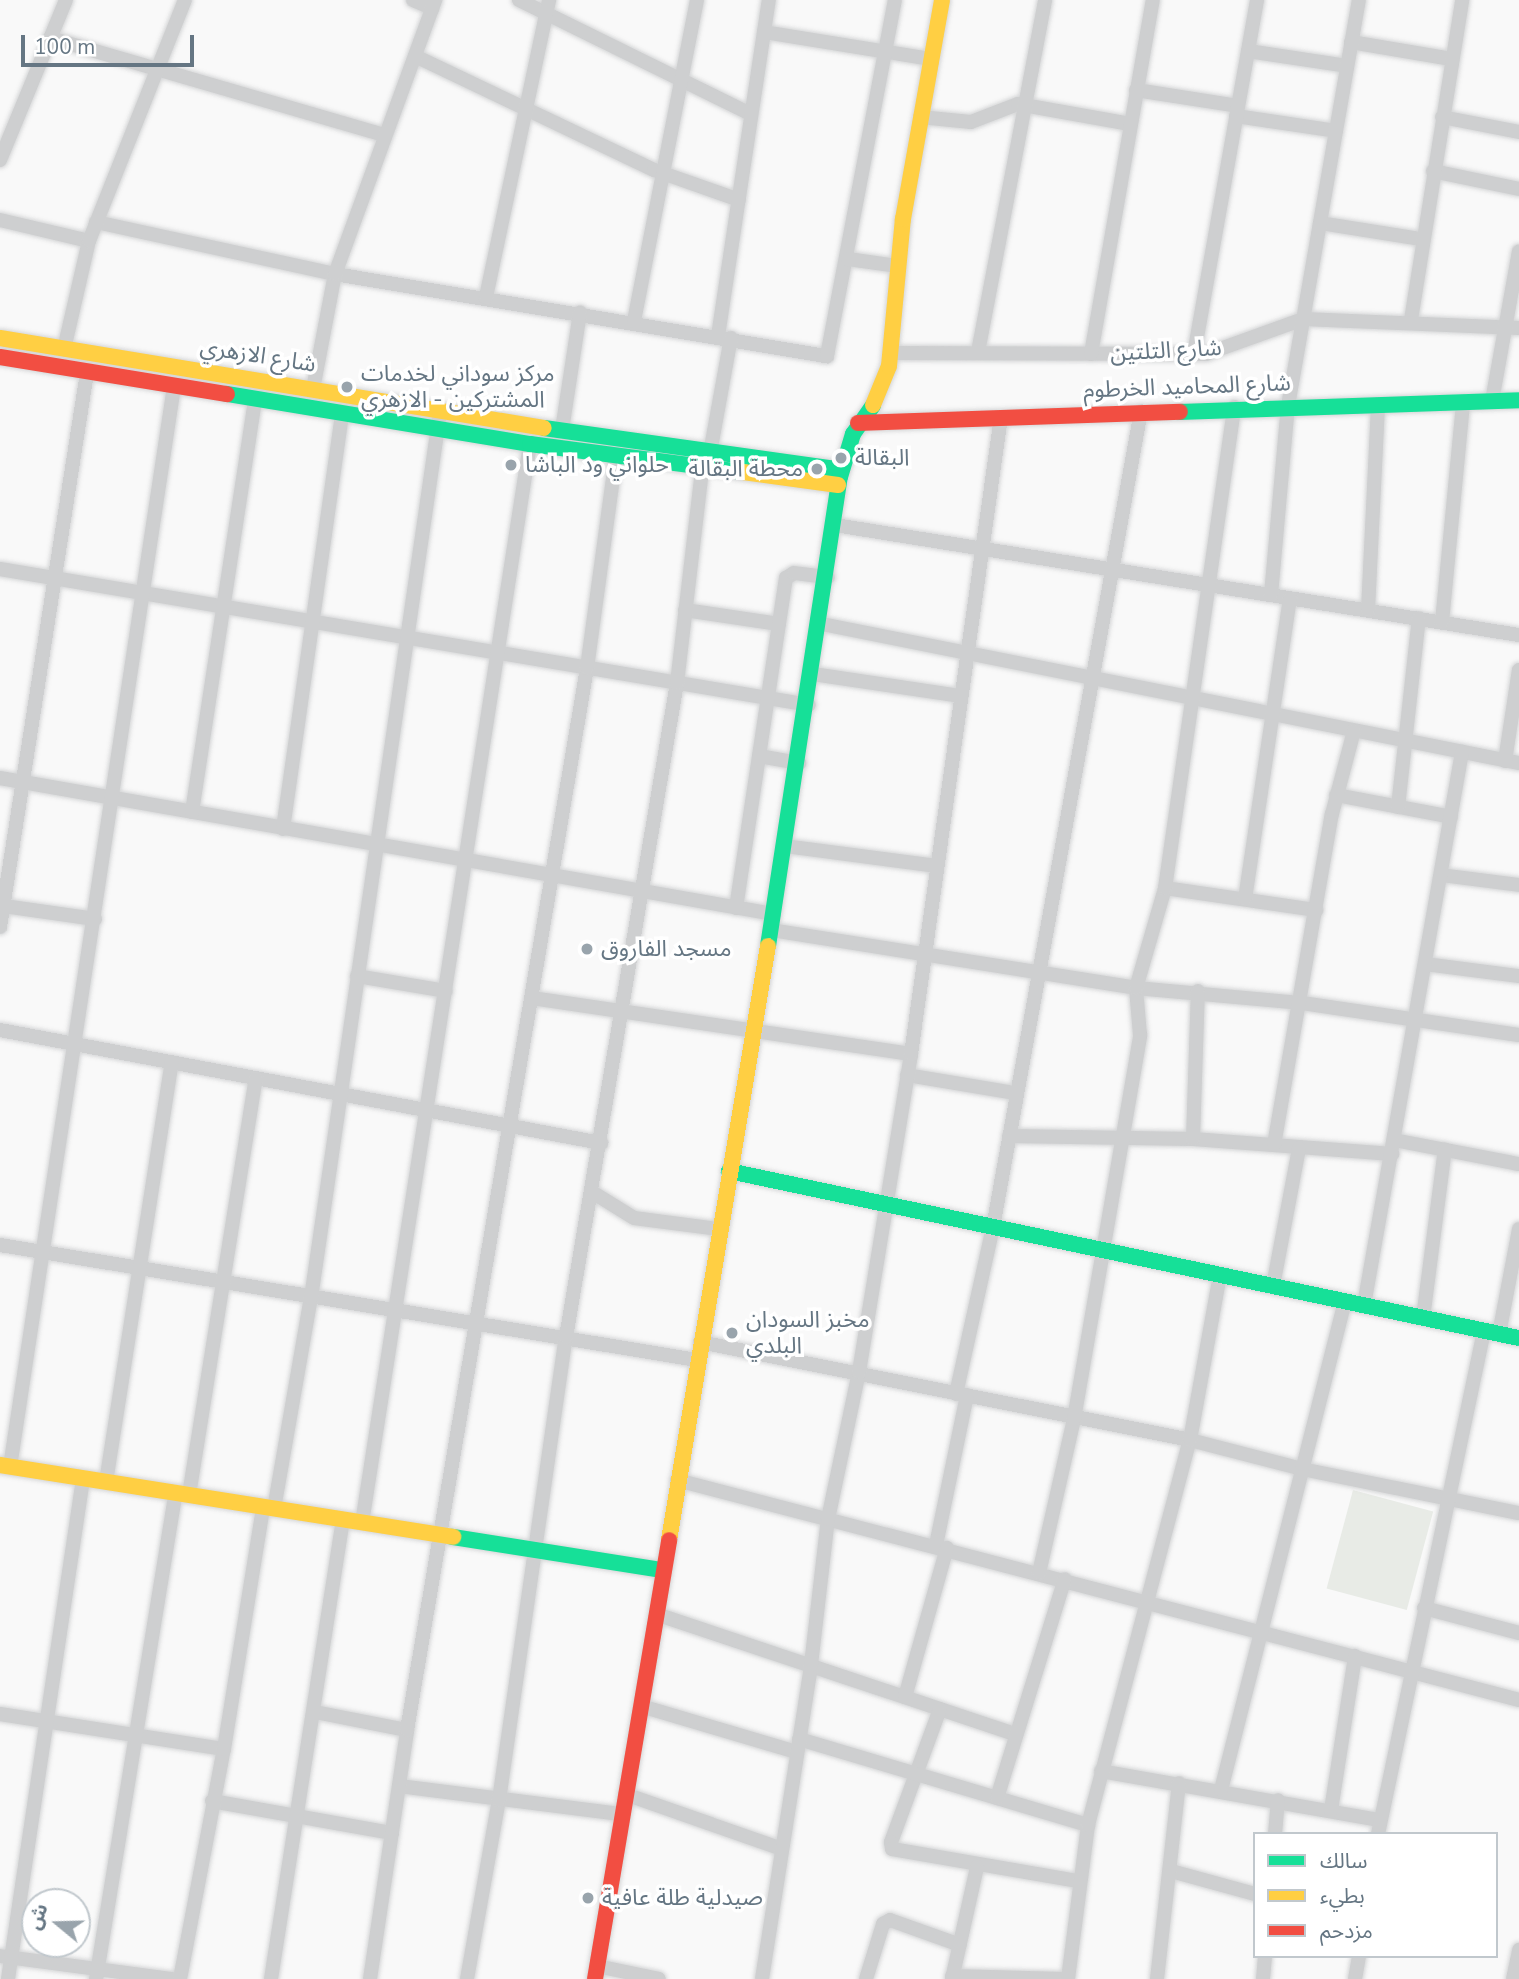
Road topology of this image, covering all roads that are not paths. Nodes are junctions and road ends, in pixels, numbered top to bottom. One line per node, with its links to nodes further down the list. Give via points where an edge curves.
1 (66, 0): 17 (street)
2 (413, 0): 14 (street)
3 (519, 0): 15 (street)
4 (697, 0): 26 (street)
5 (769, 0): 16 (street)
6 (895, 0): 20 (street)
7 (942, 0): 22 (street)
8 (1045, 0): 28 (street)
9 (1153, 0): 27 (street)
10 (1257, 0): 19 (street)
11 (1359, 0): 18 (street)
12 (1462, 0): 23 (street)
13 (183, 1): 25 (street)
14 (433, 4): 21 (street)
15 (547, 6): 26 (street); 29 (street)
16 (764, 32): 20 (street); 31 (street)
17 (51, 38): 25 (street); 38 (street)
18 (1351, 42): 23 (street); 24 (street)
19 (1248, 51): 24 (street); 30 (street)
20 (885, 52): 22 (street); 49 (street)
21 (415, 56): 29 (street); 37 (street)
22 (931, 59): 32 (street)
23 (1452, 59): 33 (street)
24 (1347, 66): 35 (street)
25 (158, 68): 37 (street); 44 (street)
26 (682, 79): 31 (street); 40 (street)
27 (1136, 90): 30 (street); 34 (street)
28 (1024, 106): 32 (street, via 1009,104 971,122); 34 (street); 61 (street)
29 (526, 108): 40 (street); 52 (street)
30 (1237, 111): 35 (street); 64 (street)
31 (751, 114): 42 (street)
32 (920, 117): 50 (street)
33 (1442, 117): 36 (street); 39 (street)
34 (1130, 124): 63 (street)
35 (1336, 131): 45 (street)
36 (1519, 132)
37 (384, 135): 51 (street)
38 (0, 160)
39 (1433, 171): 41 (street); 46 (street)
40 (662, 174): 42 (street); 56 (street)
41 (1519, 189)
42 (739, 200): 58 (street)
43 (0, 219): 47 (street)
44 (96, 222): 47 (street); 51 (street)
45 (1320, 223): 46 (street); 54 (street)
46 (1421, 239): 55 (street)
47 (89, 241): 60 (street)
48 (1519, 251): 57 (street)
49 (848, 259): 50 (street); 58 (street, via 830,355)
50 (897, 266): 62 (street)
51 (335, 274): 52 (street); 68 (street)
52 (486, 297): 53 (street)
53 (580, 312): 56 (street); 82 (street)
54 (1303, 319): 55 (street, شارع التلتين); 64 (street, شارع التلتين, via 1235,347); 74 (street)
55 (1411, 320): 57 (street, شارع التلتين)
56 (634, 321): 58 (street)
57 (1513, 328): 71 (street)
58 (724, 337): 84 (street)
59 (0, 338): 60 (street, شارع الازهري)
60 (64, 349): 68 (street, شارع الازهري)
61 (978, 352): 62 (street, شارع التلتين); 63 (street, شارع التلتين)
62 (891, 353): 80 (street, via 881,391)
63 (1091, 354): 64 (street, شارع التلتين)
64 (1194, 354)
65 (1, 362): 66 (street, شارع الازهري)
66 (87, 373): 67 (street, شارع الازهري); 93 (street)
67 (174, 386): 69 (street, شارع الازهري); 95 (street)
68 (313, 389): 76 (street, شارع الازهري)
69 (255, 400): 78 (street, شارع الازهري); 98 (street)
70 (1519, 400): 71 (street, شارع المحاميد الخرطوم)
71 (1492, 401): 72 (street, شارع المحاميد الخرطوم)
72 (1463, 402): 73 (street, شارع المحاميد الخرطوم); 103 (street)
73 (1378, 404): 74 (street, شارع المحاميد الخرطوم); 100 (street)
74 (1288, 406): 75 (street, شارع المحاميد الخرطوم); 96 (street)
75 (1234, 407): 77 (street, شارع المحاميد الخرطوم); 94 (street)
76 (441, 410): 81 (street); 82 (street, شارع الازهري)
77 (1141, 411): 79 (street, شارع المحاميد الخرطوم); 90 (street)
78 (342, 414): 81 (street, شارع الازهري); 102 (street)
79 (1001, 417): 80 (street, شارع المحاميد الخرطوم); 89 (street)
80 (858, 423): 87 (street)
81 (437, 429): 83 (street, شارع الازهري); 107 (street)
82 (562, 430): 84 (street, شارع الازهري)
83 (530, 443): 85 (street, شارع الازهري); 109 (street)
84 (710, 453): 87 (street, شارع الازهري)
85 (616, 456): 86 (street, شارع الازهري); 110 (street)
86 (702, 469): 87 (street, شارع الازهري); 99 (street)
87 (840, 477): 88 (street)
88 (835, 525): 89 (street); 92 (street)
89 (981, 546): 90 (street); 108 (street)
90 (1114, 568): 94 (street); 113 (street)
91 (0, 569): 93 (street)
92 (828, 577): 104 (street, via 788,576); 105 (street)
93 (57, 579): 95 (street); 127 (street)
94 (1209, 584): 96 (street); 116 (street)
95 (140, 593): 98 (street); 129 (street)
96 (1271, 595): 97 (street)
97 (1290, 598): 100 (street); 119 (street)
98 (226, 607): 102 (street); 131 (street)
99 (685, 610): 104 (street); 114 (street)
100 (1368, 610): 101 (street)
101 (1419, 618): 103 (street); 121 (street)
102 (314, 622): 107 (street); 133 (street)
103 (1442, 622): 106 (street)
104 (779, 624): 117 (street)
105 (821, 624): 108 (street); 112 (street)
106 (1519, 635)
107 (410, 638): 109 (street); 134 (street)
108 (967, 651): 113 (street); 115 (street)
109 (499, 653): 110 (street); 136 (street)
110 (587, 668): 114 (street); 138 (street)
111 (1519, 670): 124 (street)
112 (813, 674): 115 (street); 118 (street)
113 (1094, 678): 116 (street); 152 (street)
114 (677, 683): 117 (street); 142 (street)
115 (961, 696): 137 (street)
116 (1193, 697): 119 (street); 141 (street)
117 (768, 698): 118 (street); 123 (street)
118 (809, 705): 125 (street)
119 (1272, 716): 120 (street); 143 (street)
120 (1354, 731): 121 (street); 128 (street)
121 (1406, 741): 122 (street); 130 (street)
122 (1462, 752): 124 (street); 132 (street)
123 (759, 756): 125 (street); 145 (street)
124 (1512, 762)
125 (799, 763): 135 (street)
126 (0, 778): 127 (street)
127 (26, 782): 129 (street); 144 (street)
128 (1336, 795): 130 (street); 146 (street)
129 (111, 796): 131 (street); 147 (street)
130 (1398, 807): 132 (street)
131 (192, 812): 133 (street)
132 (1451, 817): 139 (street)
133 (283, 829): 134 (street)
134 (377, 844): 136 (street); 153 (street)
135 (785, 846): 137 (street); 148 (street)
136 (467, 862): 138 (street); 156 (street)
137 (936, 866): 150 (street)
138 (553, 875): 142 (street); 158 (street)
139 (1440, 875): 140 (street); 151 (street)
140 (1519, 885)
141 (1166, 888): 143 (street); 155 (street)
142 (639, 893): 145 (street); 160 (street)
143 (1245, 899): 146 (street)
144 (4, 906): 147 (street); 149 (street)
145 (736, 908): 148 (street)
146 (1316, 910): 159 (street)
147 (95, 919): 165 (street)
148 (772, 922): 150 (street); 162 (street)
149 (0, 927)
150 (925, 955): 152 (street); 166 (street)
151 (1425, 964): 154 (street); 161 (street)
152 (1040, 974): 155 (street); 171 (street)
153 (357, 976): 156 (street); 170 (street)
154 (1519, 976)
155 (1136, 988): 157 (street); 176 (street, via 1140,1035)
156 (446, 991): 172 (street)
157 (1198, 991): 159 (street); 175 (street)
158 (532, 998): 160 (street); 173 (street)
159 (1302, 1003): 161 (street); 178 (street)
160 (621, 1013): 162 (street); 177 (street)
161 (1414, 1020): 164 (street); 179 (street)
162 (754, 1028): 166 (street); 183 (street)
163 (0, 1030): 165 (street)
164 (1519, 1035)
165 (74, 1045): 167 (street); 191 (street)
166 (911, 1054): 168 (street)
167 (172, 1062): 169 (street); 192 (street)
168 (907, 1075): 171 (street); 185 (street)
169 (256, 1078): 170 (street); 194 (street)
170 (338, 1093): 172 (street); 196 (street)
171 (1014, 1093): 174 (street)
172 (426, 1110): 173 (street); 199 (street)
173 (510, 1124): 177 (street); 201 (street)
174 (1009, 1136): 176 (street); 186 (street)
175 (1193, 1139): 176 (street); 178 (street)
176 (1120, 1141): 190 (street)
177 (601, 1143): 184 (street)
178 (1274, 1145): 180 (street)
179 (1393, 1147): 180 (street); 181 (street); 198 (street)
180 (1298, 1148): 195 (street)
181 (1445, 1149): 182 (street); 200 (street)
182 (1519, 1164)
183 (729, 1171): 185 (street); 187 (street)
184 (592, 1192): 187 (street, via 634,1218); 203 (street)
185 (886, 1204): 186 (street); 207 (street)
186 (993, 1227): 190 (street); 208 (street)
187 (719, 1229): 205 (street)
188 (1519, 1229): 202 (street)
189 (0, 1245): 191 (street)
190 (1102, 1250): 193 (street); 209 (street)
191 (40, 1251): 192 (street); 211 (street)
192 (137, 1270): 194 (street); 215 (street)
193 (1220, 1275): 195 (street); 210 (street)
194 (225, 1284): 196 (street); 216 (street)
195 (1273, 1286): 197 (street)
196 (311, 1298): 199 (street); 218 (street)
197 (1345, 1301): 198 (street); 212 (street)
198 (1364, 1305): 200 (street)
199 (392, 1308): 201 (street); 222 (street)
200 (1423, 1318): 202 (street)
201 (477, 1321): 203 (street); 223 (street)
202 (1491, 1332): 204 (street); 217 (street)
203 (566, 1337): 206 (street); 225 (street)
204 (1519, 1338)
205 (700, 1342): 206 (street); 207 (street)
206 (697, 1360): 214 (street)
207 (859, 1372): 208 (street); 220 (street)
208 (961, 1394): 209 (street); 224 (street)
209 (1074, 1419): 210 (street); 227 (street)
210 (1190, 1440): 212 (street); 229 (street)
211 (5, 1466): 213 (street)
212 (1303, 1469): 217 (street); 232 (street)
213 (83, 1479): 215 (street); 243 (street)
214 (677, 1480): 220 (street); 226 (street)
215 (106, 1482): 216 (street)
216 (183, 1494): 218 (street); 246 (street)
217 (1447, 1499): 219 (street); 230 (street)
218 (268, 1508): 221 (street); 248 (street)
219 (1519, 1513)
220 (828, 1518): 224 (street); 235 (street)
221 (344, 1520): 222 (street); 241 (street)
222 (362, 1523): 223 (street)
223 (443, 1535): 225 (street); 244 (street)
224 (941, 1546): 227 (street); 237 (street)
225 (533, 1550): 226 (street); 256 (street)
226 (662, 1570): 231 (street)
227 (1039, 1573): 228 (street)
228 (1065, 1579): 229 (street); 245 (street)
229 (1151, 1601): 232 (street); 249 (street)
230 (1424, 1608): 233 (street); 236 (street)
231 (656, 1614): 235 (street); 239 (street)
232 (1258, 1632): 234 (street); 253 (street)
233 (1519, 1633)
234 (1355, 1656): 236 (street); 259 (street)
235 (811, 1665): 237 (street); 247 (street)
236 (1410, 1671): 238 (street); 263 (street)
237 (905, 1697): 240 (street)
238 (1519, 1700)
239 (641, 1706): 247 (street); 254 (street)
240 (940, 1709): 245 (street); 250 (street)
241 (315, 1713): 244 (street); 261 (street)
242 (0, 1714): 243 (street)
243 (47, 1722): 246 (street); 273 (street)
244 (407, 1730): 252 (street)
245 (1015, 1734): 255 (street)
246 (133, 1736): 248 (street); 277 (street)
247 (797, 1745): 250 (street); 266 (street)
248 (224, 1749): 258 (street)
249 (1101, 1771): 251 (street); 262 (street)
250 (918, 1773): 255 (street); 267 (street, via 892,1849)
251 (1179, 1783): 253 (street); 268 (street)
252 (399, 1786): 256 (street); 265 (street)
253 (1221, 1790): 257 (street)
254 (625, 1794): 260 (street); 266 (street)
255 (997, 1798): 262 (street)
256 (499, 1800): 260 (street); 284 (street)
257 (1278, 1800): 259 (street); 264 (street)
258 (212, 1801): 261 (street); 281 (street)
259 (1331, 1810): 263 (street)
260 (622, 1814): 276 (street)
261 (298, 1816): 265 (street); 282 (street)
262 (1088, 1825): 269 (street)
263 (1379, 1827)
264 (1275, 1832)
265 (392, 1833): 283 (street)
266 (782, 1849): 286 (street)
267 (977, 1867): 269 (street); 271 (street)
268 (1171, 1871): 270 (street); 289 (street)
269 (1079, 1881): 288 (street)
270 (1253, 1893)
271 (960, 1945): 278 (street); 287 (street, via 890,1920 883,1924)
272 (1519, 1950): 292 (street)
273 (6, 1957): 277 (street); 279 (street)
274 (1265, 1958): 290 (street)
275 (1359, 1958): 291 (street)
276 (596, 1972): 285 (street)
277 (96, 1975): 280 (street)
278 (952, 1978): 288 (street)
279 (8, 1979)
280 (173, 1979)
281 (180, 1979)
282 (271, 1979)
283 (370, 1979)
284 (467, 1979)
285 (659, 1979)
286 (762, 1979)
287 (866, 1979)
288 (1067, 1979)
289 (1157, 1979)
290 (1263, 1979)
291 (1355, 1979)
292 (1513, 1979)

